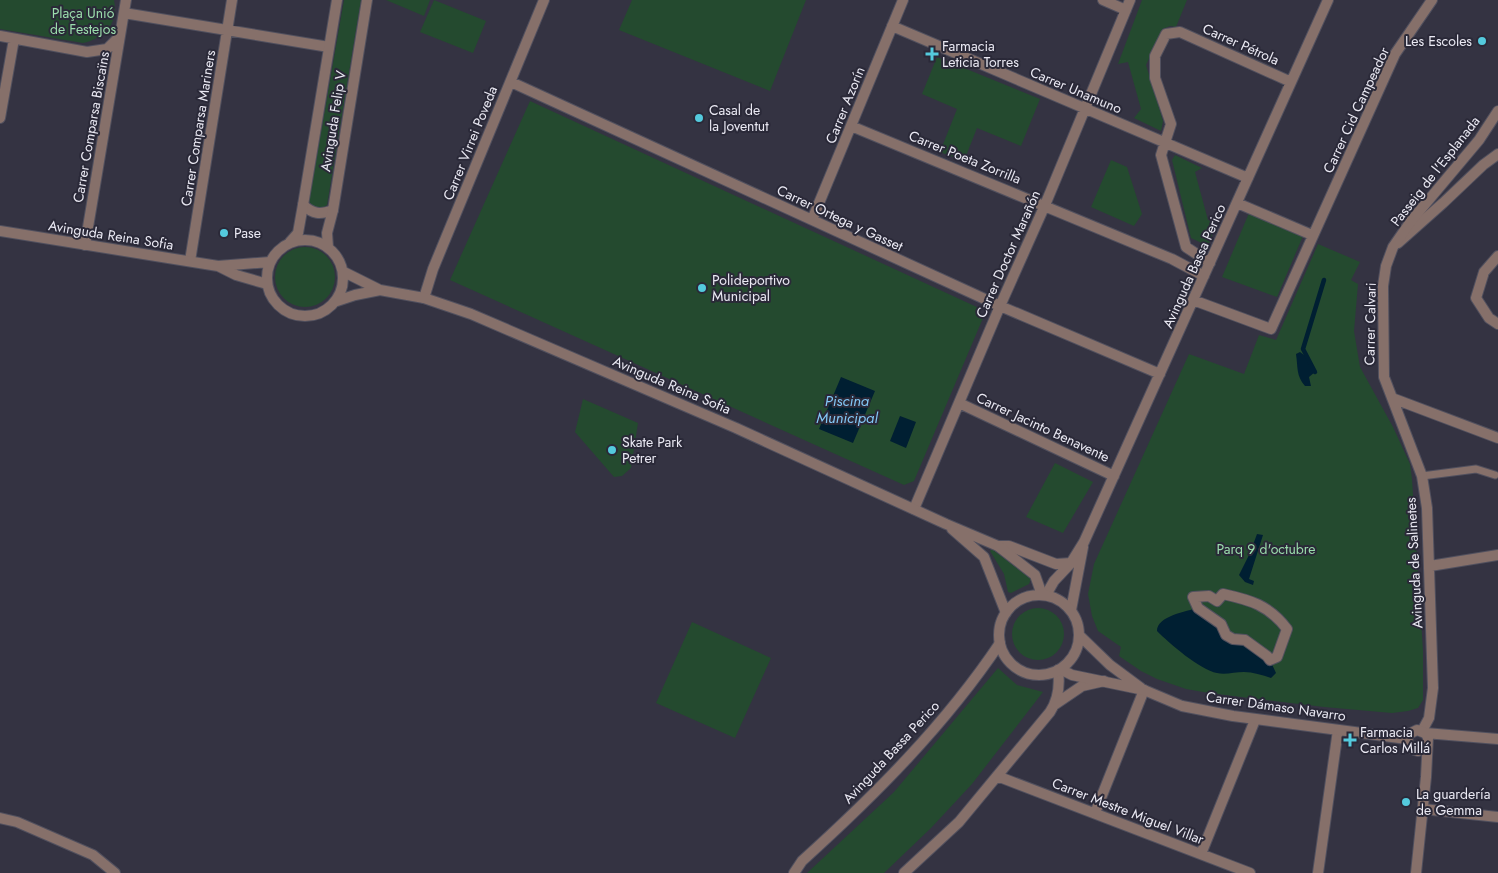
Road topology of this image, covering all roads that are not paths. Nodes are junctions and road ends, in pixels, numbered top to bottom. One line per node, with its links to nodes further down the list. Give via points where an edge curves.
1 (126, 0): 11 (street, Carrer Comparsa Biscaïns)
2 (232, 0): 13 (street, Carrer Comparsa Mariners)
3 (337, 0): 17 (street, Avinguda Felip V)
4 (367, 0): 30 (street, Avinguda Felip V)
5 (544, 0): 18 (street, Carrer Virrei Poveda)
6 (903, 0): 12 (street, Carrer Azorín)
7 (1103, 0): 10 (street)
8 (1328, 0): 19 (street, Avinguda Bassa Perico)
9 (1432, 0): 33 (street, Carrer Cid Campeador, via 1395,54)
10 (1128, 5): 20 (street, Carrer Doctor Marañón)
11 (124, 13): 13 (street); 15 (street, Carrer Comparsa Biscaïns)
12 (892, 26): 20 (street, Carrer Unamuno); 23 (street, Carrer Azorín)
13 (227, 31): 17 (street); 41 (street, Carrer Comparsa Mariners)
14 (0, 36): 16 (street)
15 (120, 36): 16 (street, via 107,49 87,52); 35 (street, Carrer Comparsa Biscaïns)
16 (14, 39): 22 (street)
17 (329, 47): 28 (street, Avinguda Felip V)
18 (511, 82): 31 (street, Carrer Ortega y Gasset); 49 (street, Carrer Virrei Poveda)
19 (1291, 82): 24 (street, Carrer Pétrola, via 1180,32 1166,34 1155,56 1155,78 1171,124); 26 (street, Avinguda Bassa Perico)
20 (1084, 108): 24 (street, Carrer Unamuno); 29 (street, Carrer Doctor Marañón)
21 (1498, 111): 38 (street, Passeig de l'Esplanada, via 1479,140 1411,221)
22 (0, 118)
23 (851, 126): 29 (street, Carrer Poeta Zorrilla); 31 (street, Carrer Azorín)
24 (1164, 142): 26 (street, Carrer Unamuno); 37 (street, via 1161,154)
25 (1498, 154): 38 (street, Carrer Calvari)
26 (1248, 178): 27 (street, Avinguda Bassa Perico)
27 (1237, 203): 33 (street); 43 (street, Avinguda Bassa Perico)
28 (303, 205): 30 (street, via 322,214); 34 (street, Avinguda Felip V, via 298,233)
29 (1045, 205): 40 (street, Carrer Poeta Zorrilla); 52 (street, Carrer Doctor Marañón)
30 (333, 210): 36 (street, Avinguda Felip V, via 327,233)
31 (812, 220): 52 (street, Carrer Ortega y Gasset)
32 (0, 231): 35 (street, Avinguda Reina Sofia)
33 (1312, 236): 50 (street, Carrer Cid Campeador, via 1271,328)
34 (290, 242): 36 (street, via 310,240); 42 (street, via 278,250)
35 (85, 245): 41 (street, Avinguda Reina Sofia)
36 (328, 247): 45 (street)
37 (1186, 247): 40 (street); 43 (street)
38 (1394, 247): 55 (street, Carrer Calvari, via 1386,266 1383,286 1384,377)
39 (1498, 256): 53 (street, via 1484,272 1476,298 1489,318)
40 (1172, 259): 46 (street, Carrer Poeta Zorrilla)
41 (190, 261): 44 (street, Avinguda Reina Sofia)
42 (270, 262): 44 (street, Avinguda Reina Sofia); 47 (street)
43 (1210, 263): 46 (street, Avinguda Bassa Perico)
44 (218, 266): 47 (street, Avinguda Reina Sofia)
45 (344, 272): 48 (street, Avinguda Reina Sofia); 51 (street)
46 (1204, 276): 50 (street, Avinguda Bassa Perico)
47 (266, 284): 51 (street, via 282,310 296,316 312,317)
48 (380, 290): 49 (street, Avinguda Reina Sofia); 51 (street, Avinguda Reina Sofia)
49 (424, 298): 61 (street, Avinguda Reina Sofia, via 471,314 728,424)
50 (1193, 300): 54 (street, Avinguda Bassa Perico)
51 (337, 301)
52 (1000, 306): 54 (street, Carrer Ortega y Gasset); 56 (street, Carrer Doctor Marañón)
53 (1498, 324)
54 (1160, 374): 59 (street, Avinguda Bassa Perico)
55 (1392, 398): 57 (street); 60 (street, Avinguda de Salinetes)
56 (959, 403): 59 (street, Carrer Jacinto Benavente); 61 (street, Carrer Doctor Marañón)
57 (1498, 438)
58 (1495, 475): 60 (lane, via 1476,469)
59 (1114, 476): 63 (street, Avinguda Bassa Perico)
60 (1422, 476): 67 (street, Avinguda de Salinetes)
61 (914, 509): 62 (street, Avinguda Reina Sofia)
62 (946, 524): 64 (street, Avinguda Reina Sofia); 71 (street, Avinguda Reina Sofia, via 984,557)
63 (1084, 542): 66 (street, Avinguda Bassa Perico); 70 (street, Avinguda Bassa Perico)
64 (998, 546): 66 (street, Avinguda Reina Sofia, via 1009,546 1056,564); 68 (street, Avinguda Reina Sofia, via 1035,575)
65 (1498, 555): 67 (street)
66 (1071, 563): 68 (street, Avinguda Bassa Perico)
67 (1430, 566): 80 (street, Avinguda de Salinetes, via 1433,688 1429,718)
68 (1044, 595): 70 (street, via 1059,600); 71 (street, via 1021,599)
69 (1193, 597): 69 (street, via 1198,608 1221,624 1232,639 1245,640 1270,660 1276,658 1287,629 1270,610 1223,594 1217,601 1209,596)
70 (1071, 610): 72 (street)
71 (1006, 613): 73 (street, via 1000,627)
72 (1079, 635): 74 (street, via 1072,658); 76 (street, Carrer Dámaso Navarro, via 1110,665)
73 (1000, 643): 74 (street, via 1008,660 1022,671 1034,675); 91 (street, Avinguda Bassa Perico, via 975,680 920,745 802,861)
74 (1059, 670): 75 (street, Carrer Dámaso Navarro); 77 (street, via 1060,682)
75 (1106, 681): 76 (street, Carrer Dámaso Navarro); 77 (street, via 1082,686)
76 (1144, 690): 78 (street, Carrer Dámaso Navarro, via 1182,706); 86 (street)
77 (1054, 705): 84 (street)
78 (1255, 720): 79 (street, Carrer Dámaso Navarro); 89 (street)
79 (1338, 730): 81 (street, Carrer Dámaso Navarro); 94 (street)
80 (1423, 732): 81 (street, via 1412,731); 82 (street); 83 (street, via 1428,737)
81 (1407, 738): 83 (street, via 1407,743 1414,750 1423,750)
82 (1498, 739)
83 (1426, 746): 85 (street)
84 (997, 776): 86 (street, Carrer Mestre Miguel Villar); 92 (street, via 959,822)
85 (1423, 809): 87 (street); 95 (street)
86 (1095, 813): 89 (street, Carrer Mestre Miguel Villar)
87 (1498, 817)
88 (0, 818): 90 (street, via 17,822 93,855)
89 (1201, 854): 93 (street, Carrer Mestre Miguel Villar)
90 (116, 873)
91 (794, 873)
92 (904, 873)
93 (1250, 873)
94 (1318, 873)
95 (1416, 873)

